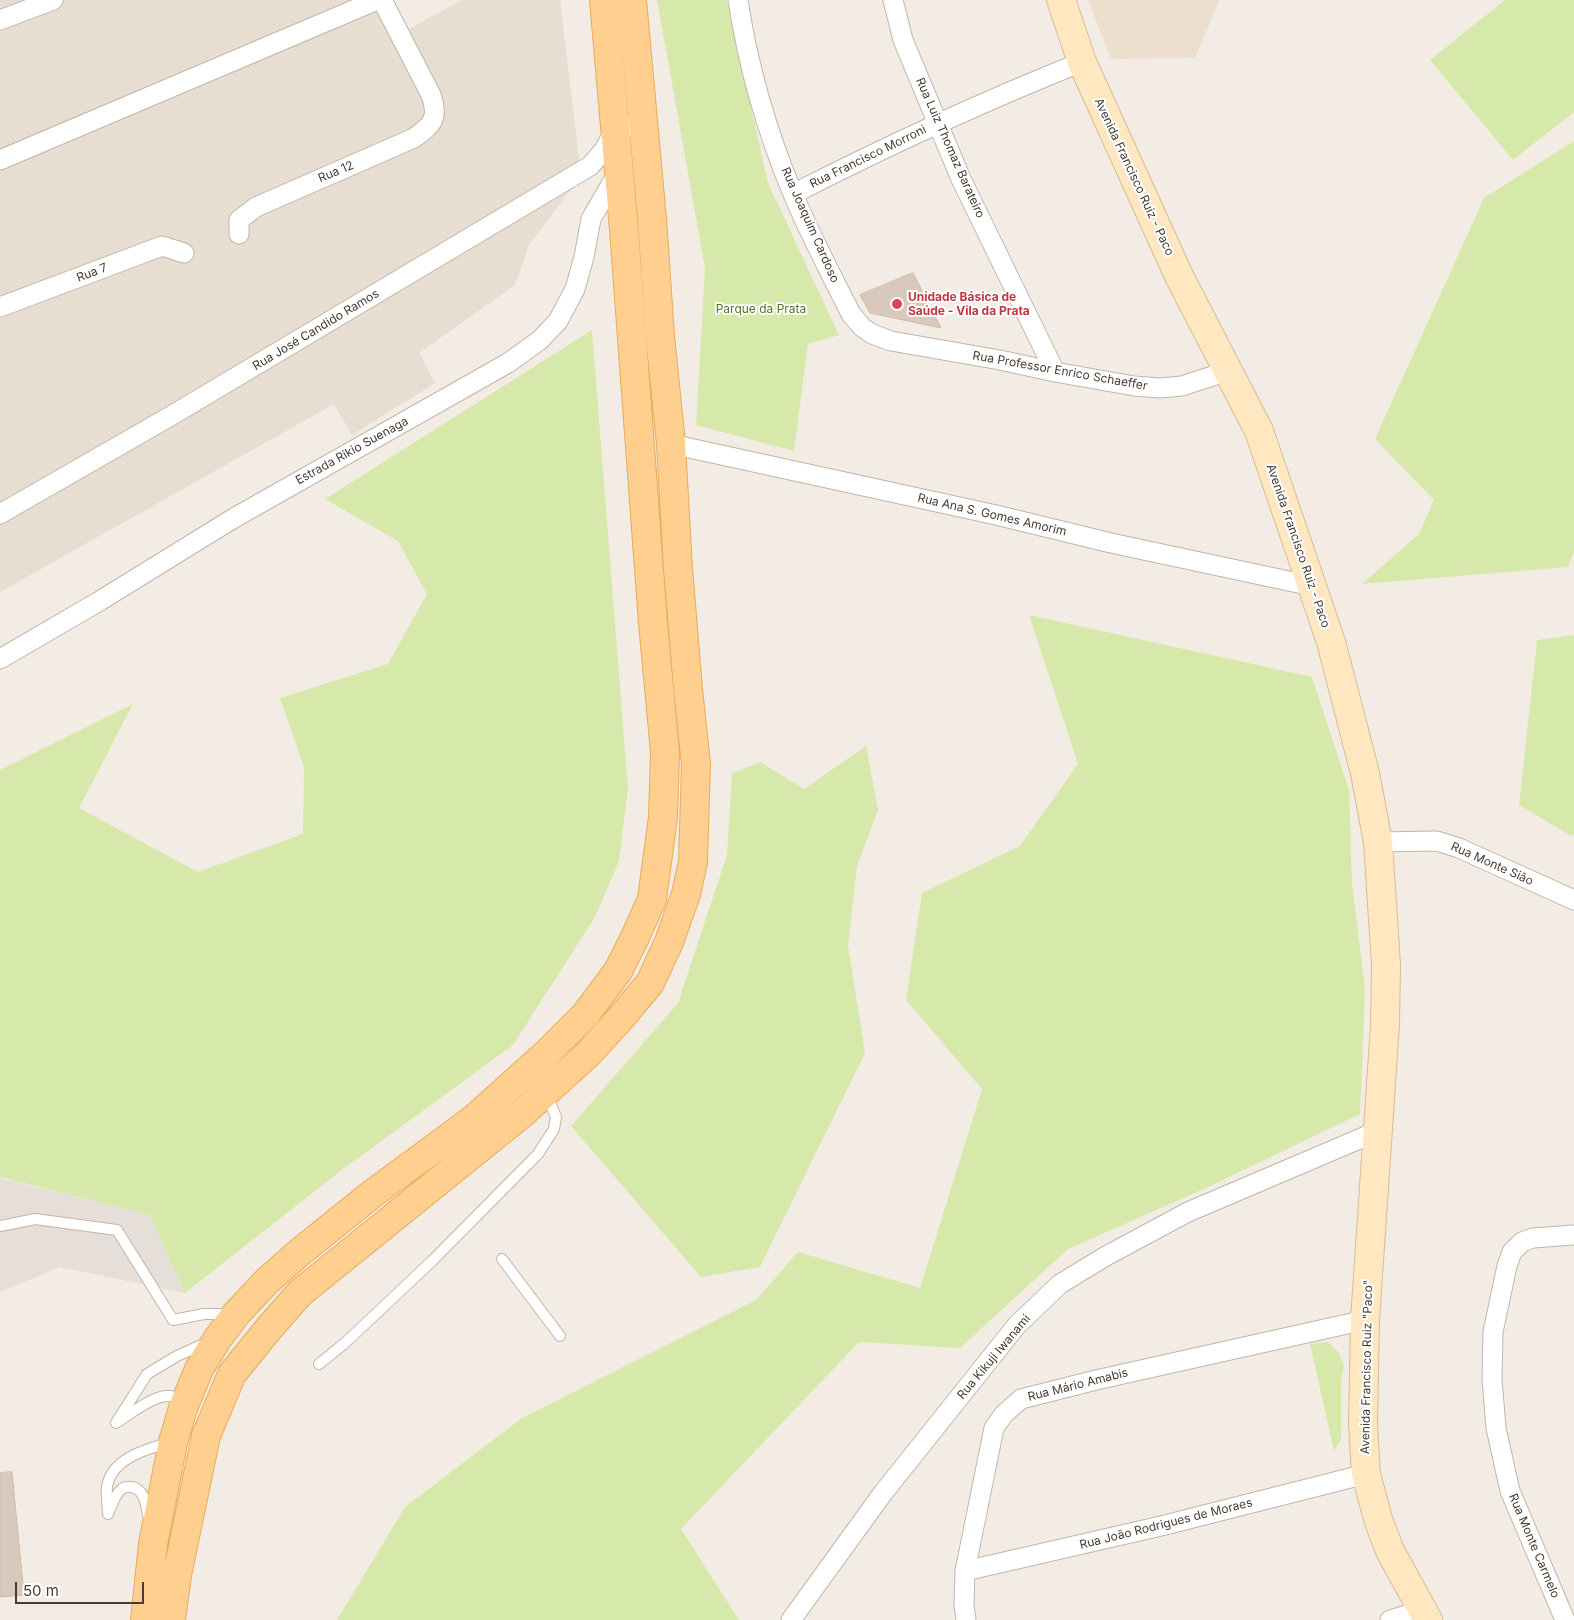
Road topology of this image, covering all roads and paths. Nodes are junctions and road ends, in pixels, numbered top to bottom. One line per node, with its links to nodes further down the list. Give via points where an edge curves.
1 (53, 0): 9 (street)
2 (377, 0): 14 (street)
3 (382, 0): 17 (street, Rua 12, via 431,95 435,108 433,120 414,138 256,207 239,220)
4 (604, 0): 13 (main road)
5 (632, 0): 12 (main road)
6 (738, 0): 16 (street, Rua Joaquim Cardoso, via 754,79)
7 (893, 0): 11 (street, Rua Luiz Thomaz Barateiro, via 904,40)
8 (1060, 0): 10 (street, Avenida Francisco Ruiz - Paco)
9 (0, 20)
10 (1082, 62): 11 (street, Rua Francisco Morroni); 21 (street, Avenida Francisco Ruiz - Paco, via 1180,276)
11 (939, 124): 16 (street, Rua Francisco Morroni); 22 (street, Rua Luiz Thomaz Barateiro, via 961,180)
12 (643, 126): 13 (street); 23 (main road)
13 (616, 128): 15 (main road); 24 (street, Rua José Candido Ramos, via 604,150 590,166)
14 (0, 160)
15 (618, 171): 26 (street, Estrada Rikio Suenaga, via 591,219 576,289 558,321 540,340 508,364 234,518); 36 (main road, via 665,752 663,817 652,899 618,971 573,1028 474,1118 300,1252)
16 (793, 194): 20 (street, Rua Joaquim Cardoso, via 851,314 872,334)
17 (239, 234)
18 (184, 254): 19 (street, Rua 7, via 162,246)
19 (0, 307)
20 (891, 341): 22 (street, Rua Professor Enrico Schaeffer)
21 (1228, 371): 22 (street, Rua Professor Enrico Schaeffer, via 1182,386 1160,388); 25 (street, Avenida Francisco Ruiz - Paco, via 1259,431)
22 (1056, 372)
23 (671, 444): 25 (street, Rua Ana S. Gomes Amorim); 29 (main road, via 678,568 696,764 693,862 669,942 650,983 588,1053)
24 (0, 514)
25 (1312, 586): 27 (street, Avenida Francisco Ruiz - Paco, via 1346,697)
26 (0, 659)
27 (1378, 842): 28 (street, Rua Monte Sião, via 1437,841); 30 (street, Avenida Francisco Ruiz - Paco, via 1386,973)
28 (1574, 900)
29 (545, 1092): 40 (lane, via 556,1117 554,1129 538,1154 432,1261); 48 (main road, via 300,1293 232,1374 206,1436 177,1575)
30 (1378, 1132): 37 (street, Avenida Francisco Ruiz "Paco"); 49 (street, Rua Kikuji Iwanami, via 1188,1212 1060,1284 1017,1325 883,1493)
31 (0, 1226): 36 (lane, via 35,1218 117,1230 173,1320 204,1314)
32 (1574, 1235): 33 (street, Rua Monte Carmelo)
33 (1554, 1237): 34 (street, Rua Monte Carmelo); 52 (street, Rua Monte Carmelo, via 1533,1238 1522,1242 1512,1252 1493,1332 1492,1379 1496,1428 1510,1491)
34 (1574, 1242)
35 (502, 1259): 38 (lane)
36 (236, 1314): 39 (main road)
37 (1365, 1320): 43 (street, Avenida Francisco Ruiz "Paco", via 1363,1424); 45 (street, Rua Mário Amabis, via 1021,1399 994,1428)
38 (560, 1336)
39 (218, 1338): 41 (main road, via 199,1368); 41 (lane, via 147,1374 116,1423 153,1399 164,1396 174,1396)
40 (319, 1364)
41 (183, 1408): 42 (main road)
42 (173, 1442): 44 (main road); 44 (lane, via 132,1456 117,1468 107,1487 108,1514 123,1488 130,1486 143,1495)
43 (1366, 1474): 45 (street, Rua João Rodrigues de Moraes); 46 (street, Avenida Francisco Ruiz "Paco", via 1390,1551)
44 (153, 1544): 47 (main road)
45 (965, 1571): 50 (street, Rua Mário Amabis)
46 (1425, 1615): 51 (street)
47 (145, 1620)
48 (171, 1620)
49 (791, 1620)
50 (966, 1620)
51 (1390, 1620)
52 (1566, 1620)

